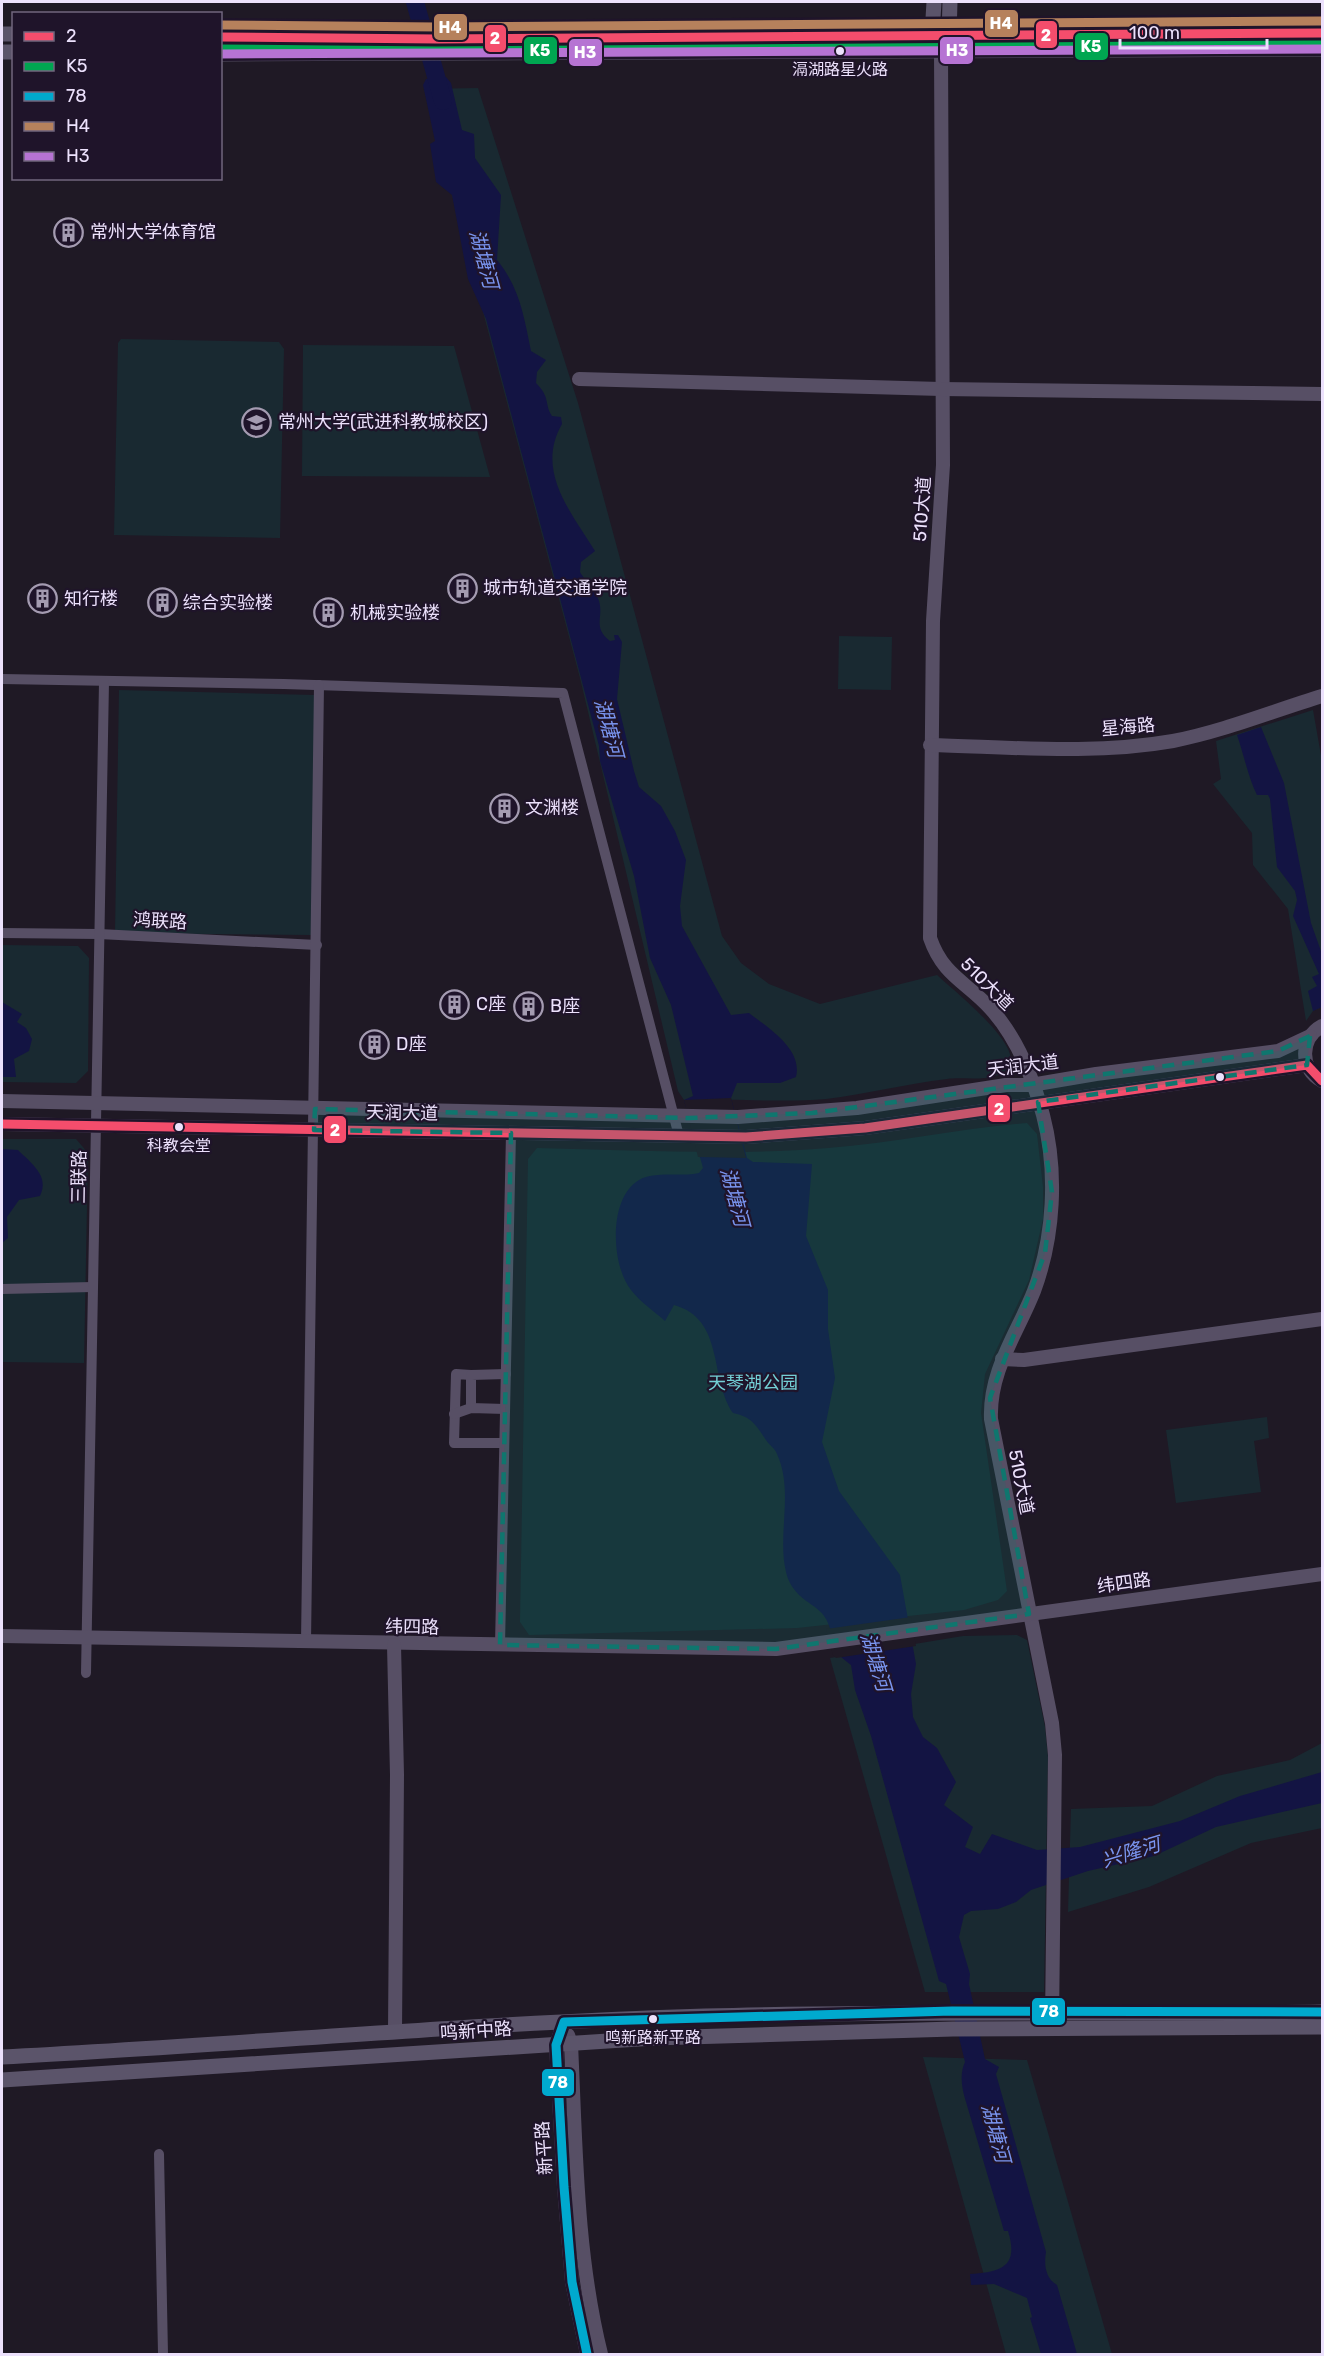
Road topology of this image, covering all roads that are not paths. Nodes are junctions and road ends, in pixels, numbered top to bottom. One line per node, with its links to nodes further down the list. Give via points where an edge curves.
1 (934, 2): 4 (main road)
2 (950, 2): 5 (main road)
3 (1323, 33): 5 (main road)
4 (932, 35): 5 (main road); 6 (main road); 8 (main road)
5 (948, 35): 8 (main road)
6 (222, 37)
7 (1323, 49): 8 (main road)
8 (941, 51): 9 (main road); 11 (street, 510大道)
9 (222, 54)
10 (579, 379): 11 (street)
11 (941, 389): 12 (street); 17 (street, 510大道, via 943,465)
12 (1323, 394)
13 (2, 680): 14 (street)
14 (104, 682): 15 (street); 19 (street, 三联路)
15 (319, 685): 20 (street); 30 (street, via 563,693)
16 (1323, 696): 17 (street, 星海路, via 1173,741 1090,748)
17 (930, 745): 25 (street, 510大道, via 930,938 942,965 991,1009 1005,1028)
18 (2, 933): 19 (street, 鸿联路)
19 (99, 934): 20 (street, 鸿联路); 28 (street, 三联路)
20 (317, 945): 29 (street)
21 (1323, 1026): 22 (street, 天润大道)
22 (1310, 1036): 23 (street); 25 (street, 天润大道, via 1278,1051)
23 (1306, 1065): 24 (street); 27 (street, 天润大道)
24 (1323, 1081)
25 (1032, 1084): 27 (street, 510大道); 30 (street, 天润大道, via 857,1108)
26 (2, 1101): 28 (street, 天润大道)
27 (1038, 1102): 35 (street, 天润大道, via 865,1128 746,1137); 39 (street, 510大道, via 1052,1192 1046,1253 1034,1291)
28 (96, 1104): 29 (street, 天润大道); 32 (street, 三联路)
29 (315, 1109): 30 (street, 天润大道); 33 (street)
30 (683, 1117): 35 (street)
31 (2, 1124): 32 (street, 天润大道)
32 (96, 1125): 33 (street, 天润大道); 36 (street, 三联路)
33 (314, 1130): 34 (street, 天润大道); 50 (street)
34 (511, 1133): 35 (street, 天润大道); 40 (street)
35 (679, 1136)
36 (93, 1287): 37 (street); 49 (street, 三联路)
37 (2, 1289)
38 (1323, 1319): 39 (street, via 1024,1360)
39 (1002, 1359): 47 (street, 510大道, via 990,1398 991,1419)
40 (506, 1374): 41 (street); 43 (street)
41 (471, 1375): 42 (street); 44 (street, via 455,1371)
42 (471, 1408): 43 (street); 44 (street)
43 (505, 1409): 45 (street)
44 (454, 1414): 45 (street, via 454,1443)
45 (504, 1443): 52 (street)
46 (1323, 1574): 47 (street, 纬四路)
47 (1029, 1614): 52 (street, 纬四路, via 776,1649); 54 (street, 510大道, via 1055,1755)
48 (2, 1636): 49 (street, 纬四路)
49 (87, 1638): 50 (street, 纬四路); 53 (street, 三联路)
50 (306, 1642): 51 (street, 纬四路)
51 (394, 1645): 52 (street, 纬四路); 59 (street)
52 (500, 1645)
53 (86, 1673)
54 (1052, 2012): 55 (main road, 鸣新中路); 56 (main road, 鸣新中路, via 952,2011); 58 (street, 510大道)
55 (1323, 2012)
56 (564, 2022): 59 (main road, 鸣新中路); 60 (street, 新平路)
57 (1323, 2027): 58 (main road, 鸣新中路)
58 (1052, 2029): 60 (main road, 鸣新中路, via 654,2038)
59 (394, 2032): 61 (main road, 鸣新中路)
60 (564, 2044): 62 (main road, 鸣新中路); 65 (street, 新平路, via 572,2282); 66 (street, 新平路, via 588,2289)
61 (2, 2057)
62 (2, 2080)
63 (159, 2154): 64 (street)
64 (163, 2355)
65 (587, 2355)
66 (602, 2355)

